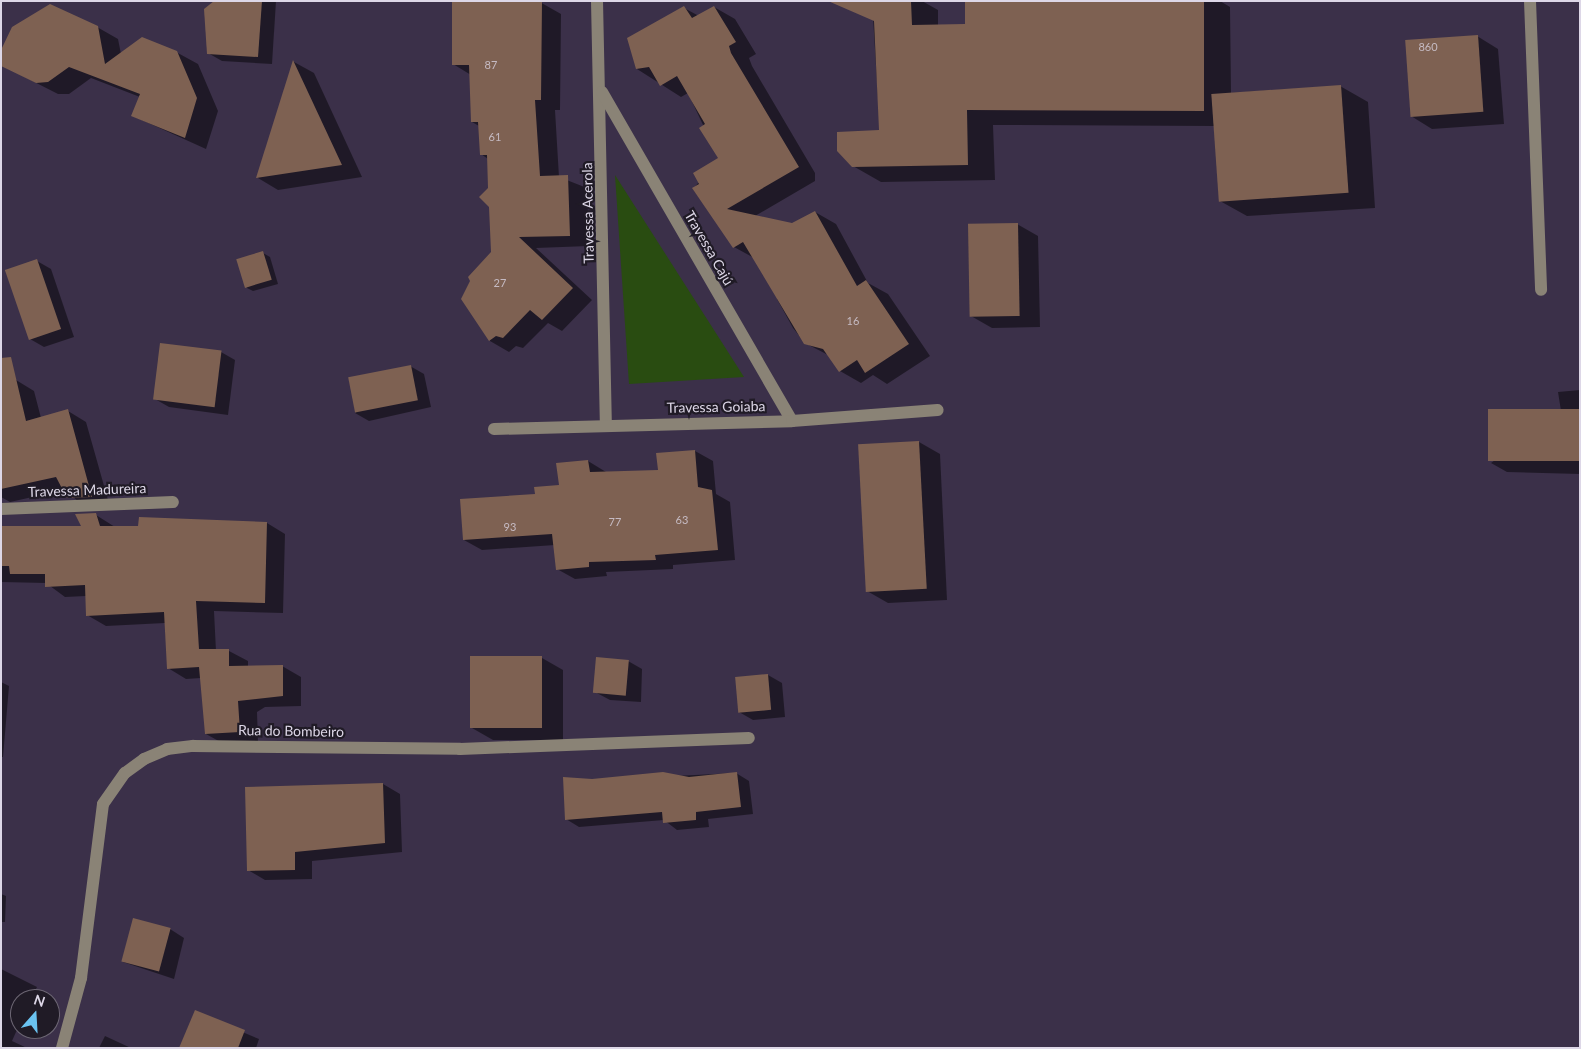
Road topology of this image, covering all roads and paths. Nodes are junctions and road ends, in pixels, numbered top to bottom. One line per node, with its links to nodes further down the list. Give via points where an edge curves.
1 (597, 1): 3 (street, Travessa Acerola)
2 (1530, 1): 4 (street)
3 (601, 91): 6 (street, Travessa Cajú); 7 (street, Travessa Acerola)
4 (1541, 290)
5 (938, 410): 6 (street, Travessa Goiaba)
6 (792, 421): 7 (street, Travessa Goiaba)
7 (606, 424): 8 (street, Travessa Goiaba)
8 (494, 429)
9 (173, 502): 10 (street, Travessa Madureira)
10 (1, 509)
11 (749, 738): 12 (street, Rua do Bombeiro, via 460,749 193,746 167,749 144,758 125,773 103,804 81,978)
12 (62, 1048)

